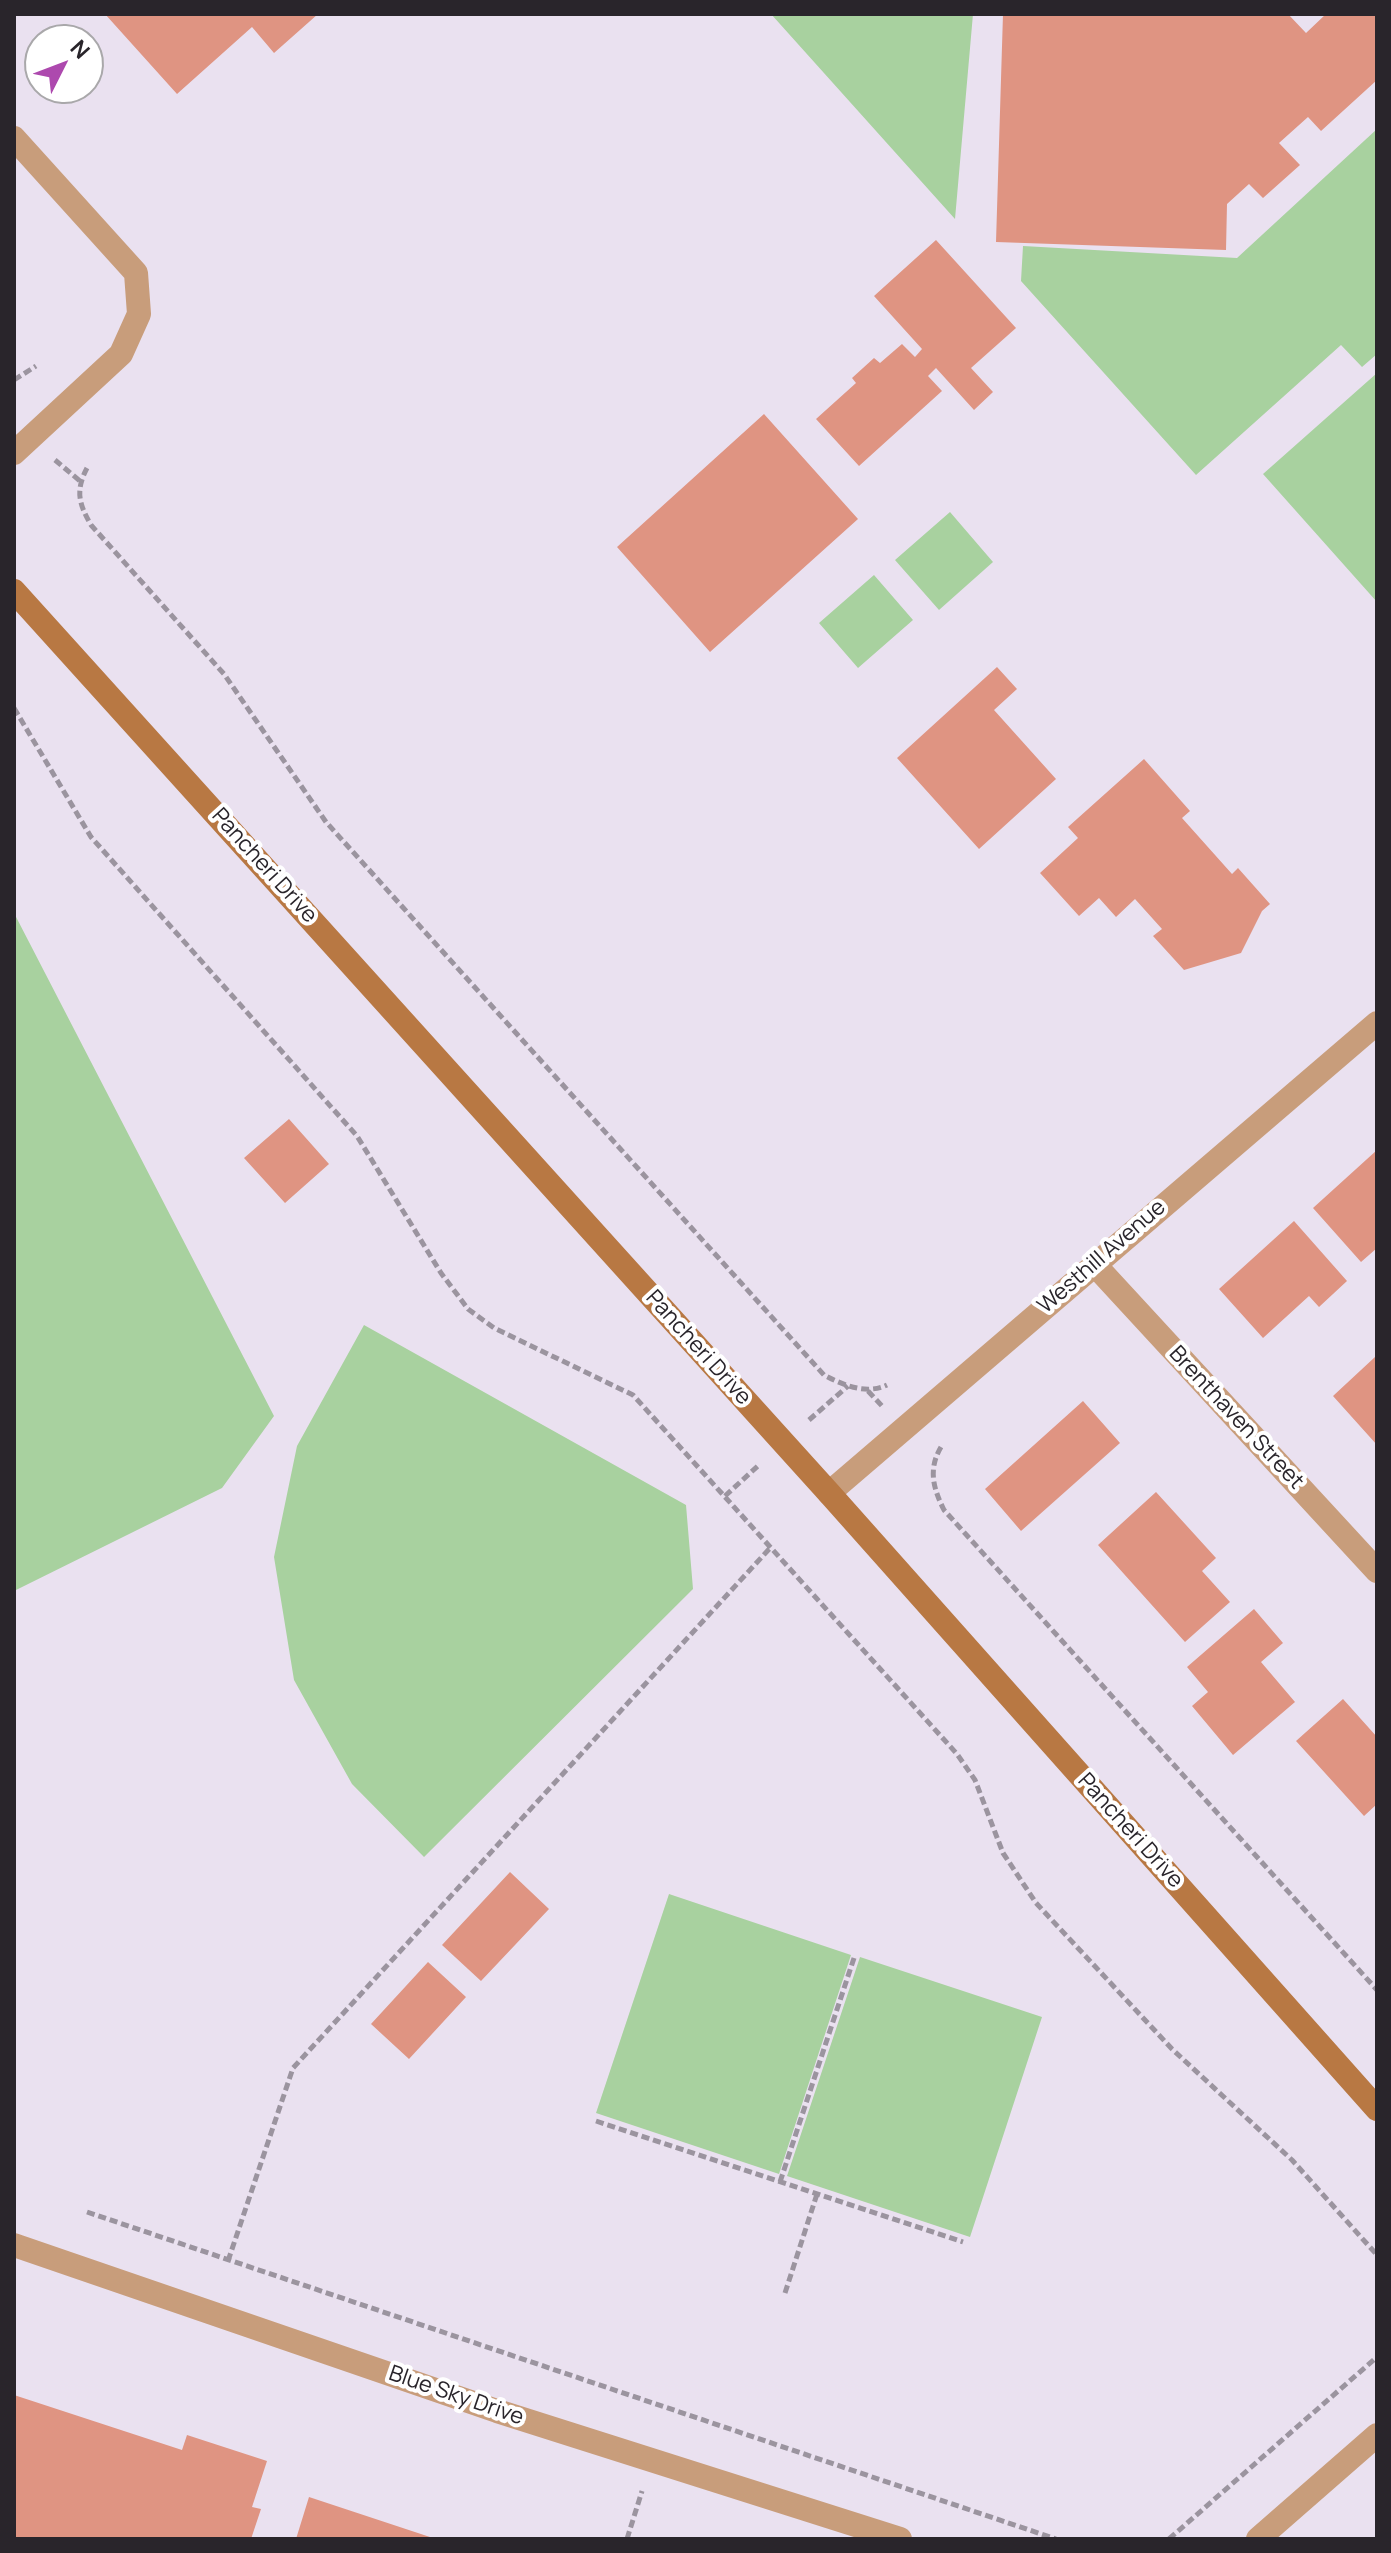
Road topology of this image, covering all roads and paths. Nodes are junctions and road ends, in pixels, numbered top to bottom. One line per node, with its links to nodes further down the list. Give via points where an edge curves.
1 (14, 138): 4 (street, via 136,273 139,314 121,354)
2 (36, 366): 3 (path)
3 (14, 380)
4 (14, 453)
5 (87, 468): 10 (path, via 78,495 91,525 224,674 326,822 824,1375 868,1390)
6 (14, 591): 12 (street, Pancheri Drive)
7 (14, 708): 13 (path, via 91,837 350,1125 468,1309 494,1328 633,1395)
8 (1377, 1023): 9 (street, Westhill Avenue)
9 (1094, 1264): 12 (street, Westhill Avenue); 14 (street, Brenthaven Street)
10 (887, 1385)
11 (941, 1447): 16 (path, via 933,1474 944,1510)
12 (829, 1493): 17 (street, Pancheri Drive)
13 (771, 1547): 24 (path, via 957,1754 975,1780 1003,1853 1036,1903 1172,2049 1292,2160); 25 (path, via 293,2068)
14 (1377, 1571)
15 (855, 1955): 19 (path)
16 (1377, 1990)
17 (1377, 2109)
18 (596, 2121): 19 (path)
19 (780, 2182): 20 (path)
20 (817, 2194): 22 (path); 26 (path)
21 (87, 2212): 25 (path)
22 (963, 2242)
23 (14, 2245): 29 (street, Blue Sky Drive, via 497,2411)
24 (1377, 2255)
25 (228, 2261): 30 (path)
26 (785, 2293)
27 (1377, 2357): 31 (path)
28 (1377, 2435): 32 (street)
29 (900, 2539)
30 (1056, 2539)
31 (1169, 2539)
32 (1258, 2539)

